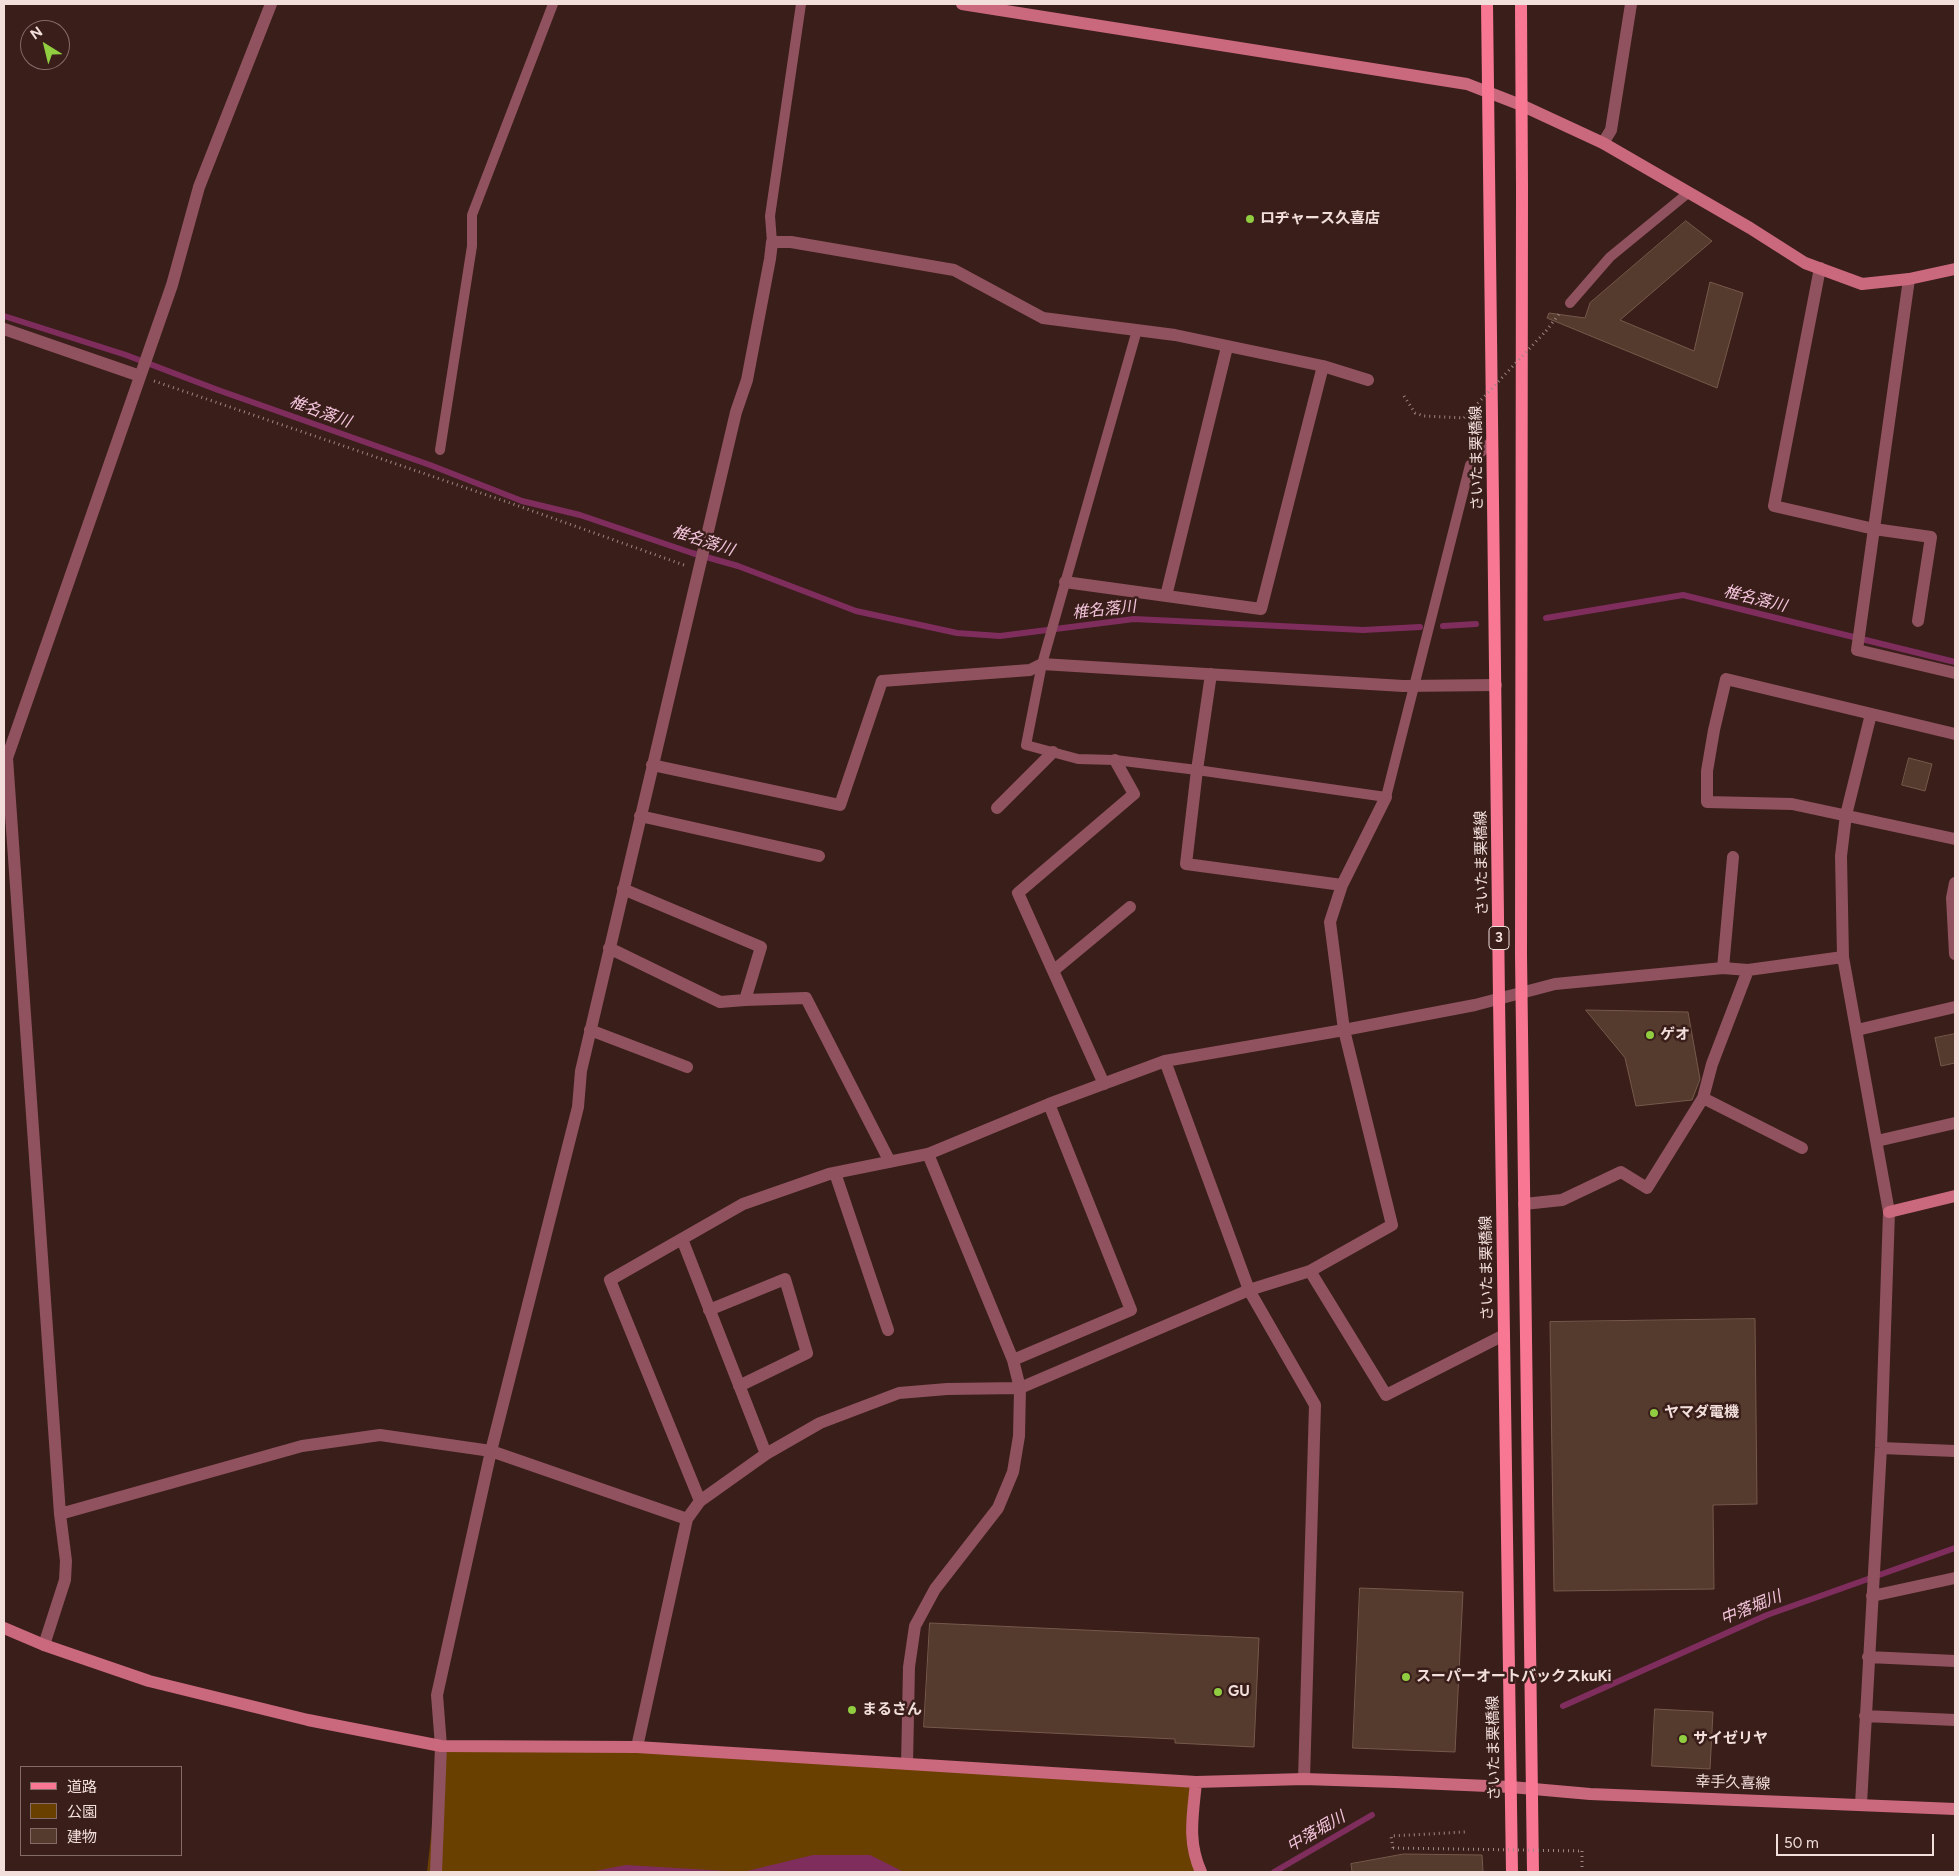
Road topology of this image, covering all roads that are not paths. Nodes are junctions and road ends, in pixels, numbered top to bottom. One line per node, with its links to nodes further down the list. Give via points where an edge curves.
1 (271, 4): 21 (street, via 199,187 172,285)
2 (553, 4): 24 (lane, via 472,216 472,246)
3 (801, 4): 12 (lane, via 770,216)
4 (962, 4): 8 (street, via 1342,63)
5 (1488, 4): 8 (main road, さいたま栗橋線 / 3)
6 (1521, 4): 9 (main road, 3)
7 (1631, 4): 10 (street, via 1611,130)
8 (1487, 90): 9 (street); 23 (main road, さいたま栗橋線 / 3)
9 (1521, 105): 10 (street); 57 (main road, 3)
10 (1603, 143): 11 (street)
11 (1688, 194): 13 (street, via 1805,263); 16 (lane, via 1610,257)
12 (772, 242): 18 (street, via 791,242 954,270 1043,318); 38 (street, via 747,380 736,412)
13 (1820, 268): 15 (street, via 1862,284); 25 (street, via 1774,506)
14 (1955, 269): 15 (street)
15 (1909, 280): 25 (street)
16 (1570, 303)
17 (4, 329): 21 (street)
18 (1137, 330): 19 (street); 26 (lane)
19 (1228, 347): 20 (street); 27 (street)
20 (1323, 366): 22 (street); 27 (street, via 1261,609)
21 (140, 376): 92 (street, via 8,758)
22 (1368, 380)
23 (1493, 439): 32 (main road, さいたま栗橋線 / 3); 33 (lane, via 1470,466)
24 (440, 450)
25 (1874, 529): 28 (street, via 1931,537); 30 (street, via 1857,650)
26 (1065, 582): 27 (street); 29 (lane)
27 (1166, 596)
28 (1918, 621)
29 (1042, 664): 31 (street); 36 (lane, via 1026,746); 38 (street, via 1030,670 882,681 840,805)
30 (1955, 673)
31 (1211, 674): 33 (street); 39 (street)
32 (1496, 685): 33 (street); 58 (main road, さいたま栗橋線 / 3)
33 (1414, 686): 40 (lane)
34 (1871, 714): 35 (street); 42 (street); 42 (street, via 1726,679 1707,771 1707,802 1792,804)
35 (1955, 734)
36 (1053, 752): 37 (lane, via 1078,759); 41 (street)
37 (1115, 760): 39 (lane); 56 (street, via 1134,794 1018,893)
38 (652, 765): 43 (street)
39 (1197, 770): 40 (lane); 48 (street, via 1186,864)
40 (1386, 797): 48 (street)
41 (998, 808)
42 (1846, 815): 44 (street); 53 (street, via 1841,856)
43 (640, 816): 45 (street); 49 (street)
44 (1955, 840)
45 (819, 856)
46 (1733, 857): 54 (street)
47 (1955, 883): 52 (street, via 1952,898)
48 (1342, 885): 62 (street, via 1330,922)
49 (623, 889): 51 (street); 59 (street, via 761,947)
50 (1130, 907): 56 (street)
51 (609, 948): 59 (street, via 720,1002); 61 (street)
52 (1955, 954)
53 (1843, 957): 55 (street); 63 (street)
54 (1723, 968): 55 (street); 57 (street, via 1555,984)
55 (1748, 970): 67 (street, via 1712,1064)
56 (1053, 971): 66 (street)
57 (1522, 993): 58 (street); 76 (main road, 3)
58 (1499, 999): 62 (street); 83 (main road, さいたま栗橋線 / 3)
59 (746, 1000): 73 (street, via 806,998)
60 (1955, 1007): 63 (street)
61 (590, 1030): 65 (street); 88 (street, via 580,1070 578,1107)
62 (1344, 1030): 64 (street); 79 (street, via 1392,1225)
63 (1857, 1030): 70 (street)
64 (1165, 1061): 66 (street); 80 (street)
65 (687, 1067)
66 (1104, 1084): 68 (street)
67 (1703, 1098): 71 (street); 76 (street, via 1647,1188 1621,1172 1562,1200)
68 (1049, 1104): 72 (street); 84 (street, via 1131,1310)
69 (1955, 1122): 70 (street)
70 (1878, 1141): 77 (street)
71 (1802, 1148)
72 (928, 1154): 73 (street); 84 (street)
73 (890, 1162): 74 (street)
74 (835, 1173): 78 (street, via 743,1204); 82 (street)
75 (1955, 1196): 77 (street)
76 (1524, 1204): 108 (main road, 3)
77 (1889, 1212): 87 (street)
78 (682, 1239): 81 (street); 91 (street, via 610,1280)
79 (1310, 1271): 80 (street); 83 (street, via 1386,1395)
80 (1249, 1290): 86 (street); 105 (street, via 1315,1405)
81 (709, 1310): 85 (street); 85 (street, via 784,1280 807,1353)
82 (888, 1330)
83 (1504, 1335): 107 (main road, さいたま栗橋線 / 3)
84 (1013, 1360): 86 (street)
85 (739, 1386): 90 (street)
86 (1020, 1388): 90 (street, via 899,1393 820,1423); 104 (street, via 1014,1472 998,1508 935,1589 915,1626 909,1667)
87 (1881, 1448): 89 (street); 95 (street)
88 (491, 1451): 92 (street, via 380,1435 302,1446); 93 (street); 102 (street, via 437,1695)
89 (1955, 1451)
90 (766, 1454): 91 (street)
91 (700, 1501): 93 (street)
92 (60, 1514): 97 (street, via 65,1580)
93 (687, 1519): 103 (street)
94 (1955, 1578): 95 (street)
95 (1872, 1596): 98 (street)
96 (4, 1628): 97 (street, 幸手久喜線)
97 (44, 1644): 102 (street, 幸手久喜線, via 149,1681 308,1720)
98 (1868, 1657): 99 (street); 100 (street)
99 (1955, 1661)
100 (1865, 1716): 101 (street); 109 (street)
101 (1955, 1720)
102 (441, 1746): 103 (street, 幸手久喜線); 111 (street)
103 (637, 1747): 104 (street, 幸手久喜線)
104 (907, 1764): 106 (street, 幸手久喜線)
105 (1304, 1779): 106 (street, 幸手久喜線); 107 (street, 幸手久喜線)
106 (1196, 1782): 112 (street, via 1191,1833)
107 (1511, 1787): 108 (street, 幸手久喜線); 113 (main road, さいたま栗橋線 / 3)
108 (1532, 1789): 109 (street, 幸手久喜線); 114 (main road, 3)
109 (1861, 1804): 110 (street, 幸手久喜線)
110 (1955, 1809)
111 (436, 1872)
112 (1201, 1872)
113 (1512, 1872)
114 (1533, 1872)

